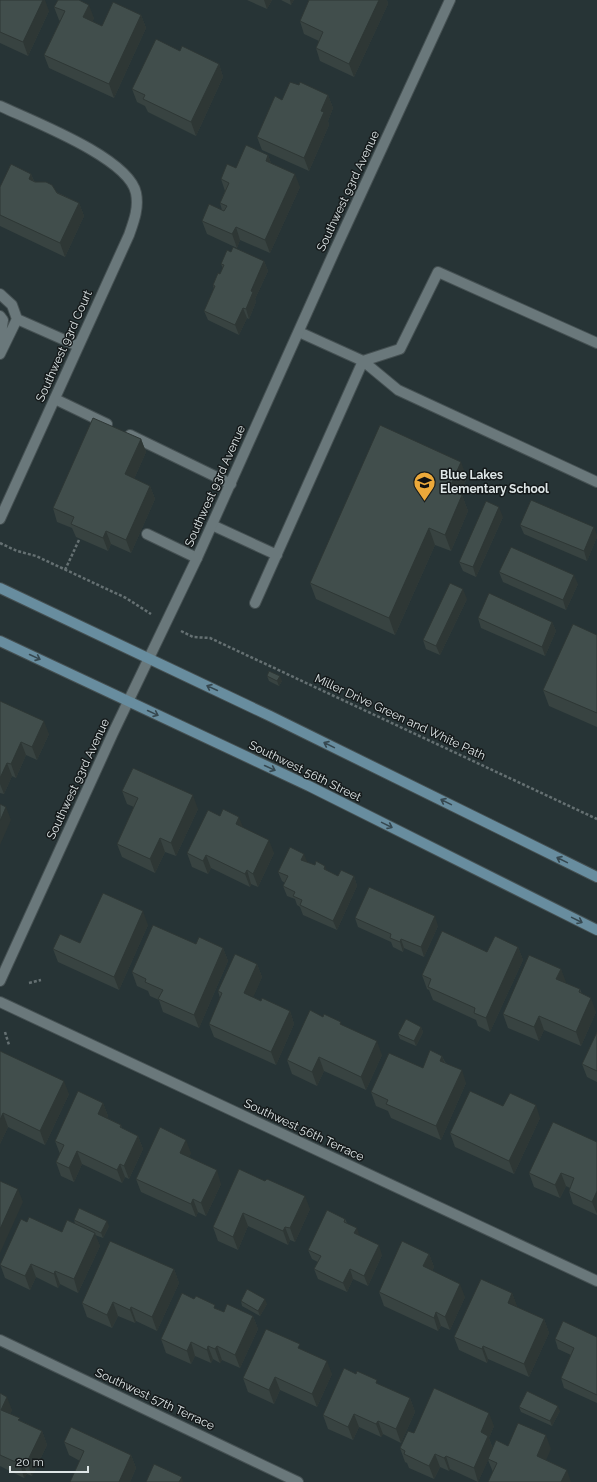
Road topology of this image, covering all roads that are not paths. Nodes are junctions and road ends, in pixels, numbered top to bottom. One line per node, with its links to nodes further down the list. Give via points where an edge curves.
1 (450, 0): 6 (street, Southwest 93rd Avenue)
2 (0, 106): 9 (street, Southwest 93rd Court, via 96,152 123,171 132,181 136,192 134,221)
3 (0, 294): 5 (street, via 12,305)
4 (0, 316): 7 (street)
5 (17, 318): 9 (street); 10 (street)
6 (299, 332): 11 (street); 14 (street, Southwest 93rd Avenue)
7 (0, 340)
8 (597, 343): 11 (street, via 438,272 400,349)
9 (78, 346): 12 (street, Southwest 93rd Court)
10 (0, 354)
11 (363, 361): 13 (street, via 398,390); 18 (street)
12 (55, 399): 14 (street); 15 (street, Southwest 93rd Court)
13 (597, 482)
14 (231, 484): 16 (street, Southwest 93rd Avenue)
15 (0, 519)
16 (212, 525): 18 (street); 19 (street, Southwest 93rd Avenue)
17 (147, 534): 19 (street)
18 (277, 555): 21 (street)
19 (197, 558): 23 (street, Southwest 93rd Avenue)
20 (0, 588): 23 (main road)
21 (255, 603)
22 (0, 641): 24 (main road, Southwest 56th Street, one-way to 24)
23 (150, 659): 24 (street, Southwest 93rd Avenue); 25 (main road, one-way to 23)
24 (129, 702): 26 (main road, Southwest 56th Street, one-way to 26, via 309,786); 27 (street, Southwest 93rd Avenue)
25 (597, 877)
26 (597, 930)
27 (0, 981)
28 (0, 1002): 29 (street, Southwest 56th Terrace)
29 (597, 1281)
30 (0, 1340): 31 (street, Southwest 57th Terrace)
31 (297, 1482)

